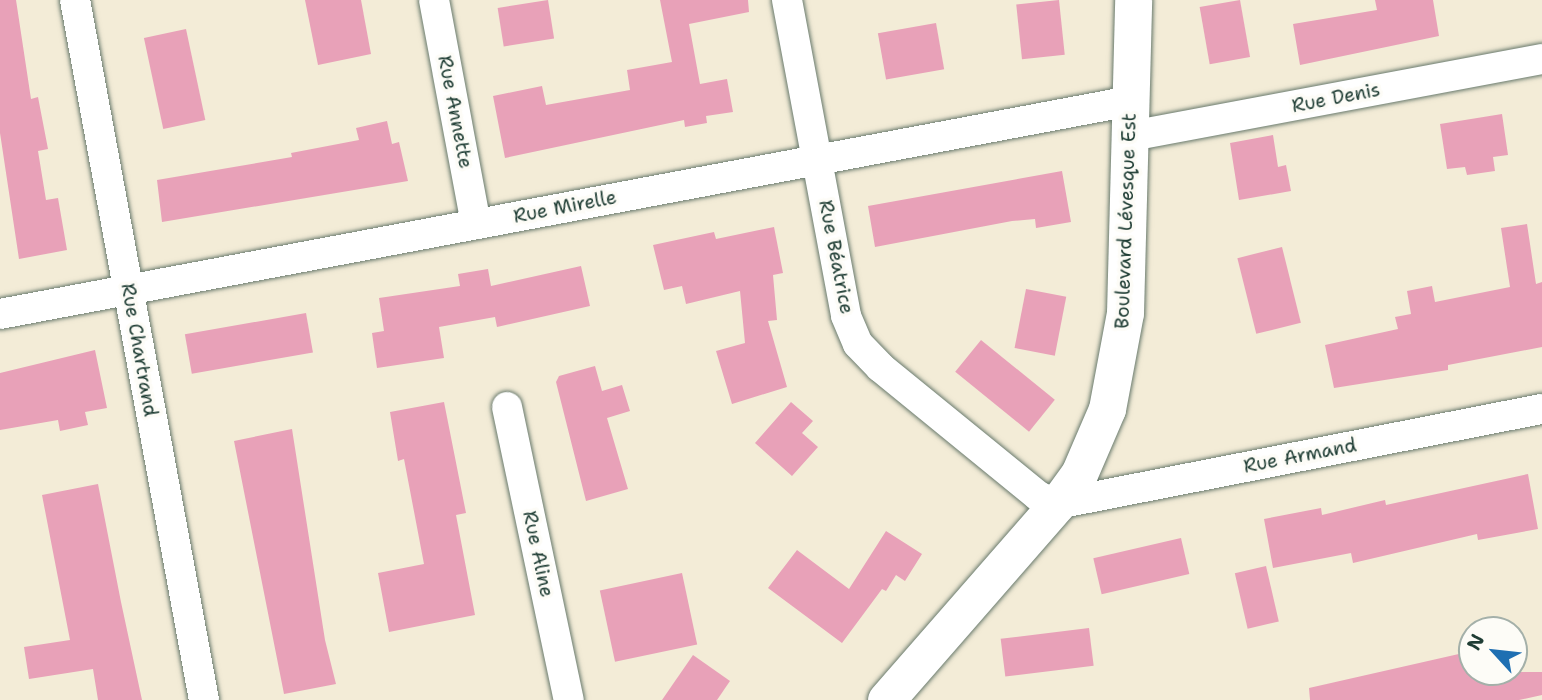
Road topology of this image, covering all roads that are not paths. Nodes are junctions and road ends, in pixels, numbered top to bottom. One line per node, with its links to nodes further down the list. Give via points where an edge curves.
1 (75, 0): 9 (street, Rue Chartrand)
2 (434, 0): 8 (street, Rue Annette)
3 (788, 0): 7 (street, Rue Béatrice)
4 (1133, 0): 6 (street, Boulevard Lévesque Est)
5 (1542, 59): 6 (street, Rue Denis)
6 (1131, 119): 7 (street, Rue Mirelle); 13 (street, Boulevard Lévesque Est, via 1129,244 1117,365 1094,441)
7 (817, 160): 8 (street, Rue Mirelle); 13 (street, Rue Béatrice, via 846,316 858,344 1017,483)
8 (476, 224): 9 (street, Rue Mirelle)
9 (128, 289): 10 (street, Rue Mirelle); 14 (street, Rue Chartrand)
10 (0, 314)
11 (507, 407): 15 (street, Rue Aline)
12 (1542, 409): 13 (street, Rue Armand)
13 (1057, 504): 16 (street, Boulevard Lévesque Est)
14 (204, 700)
15 (569, 700)
16 (886, 700)

